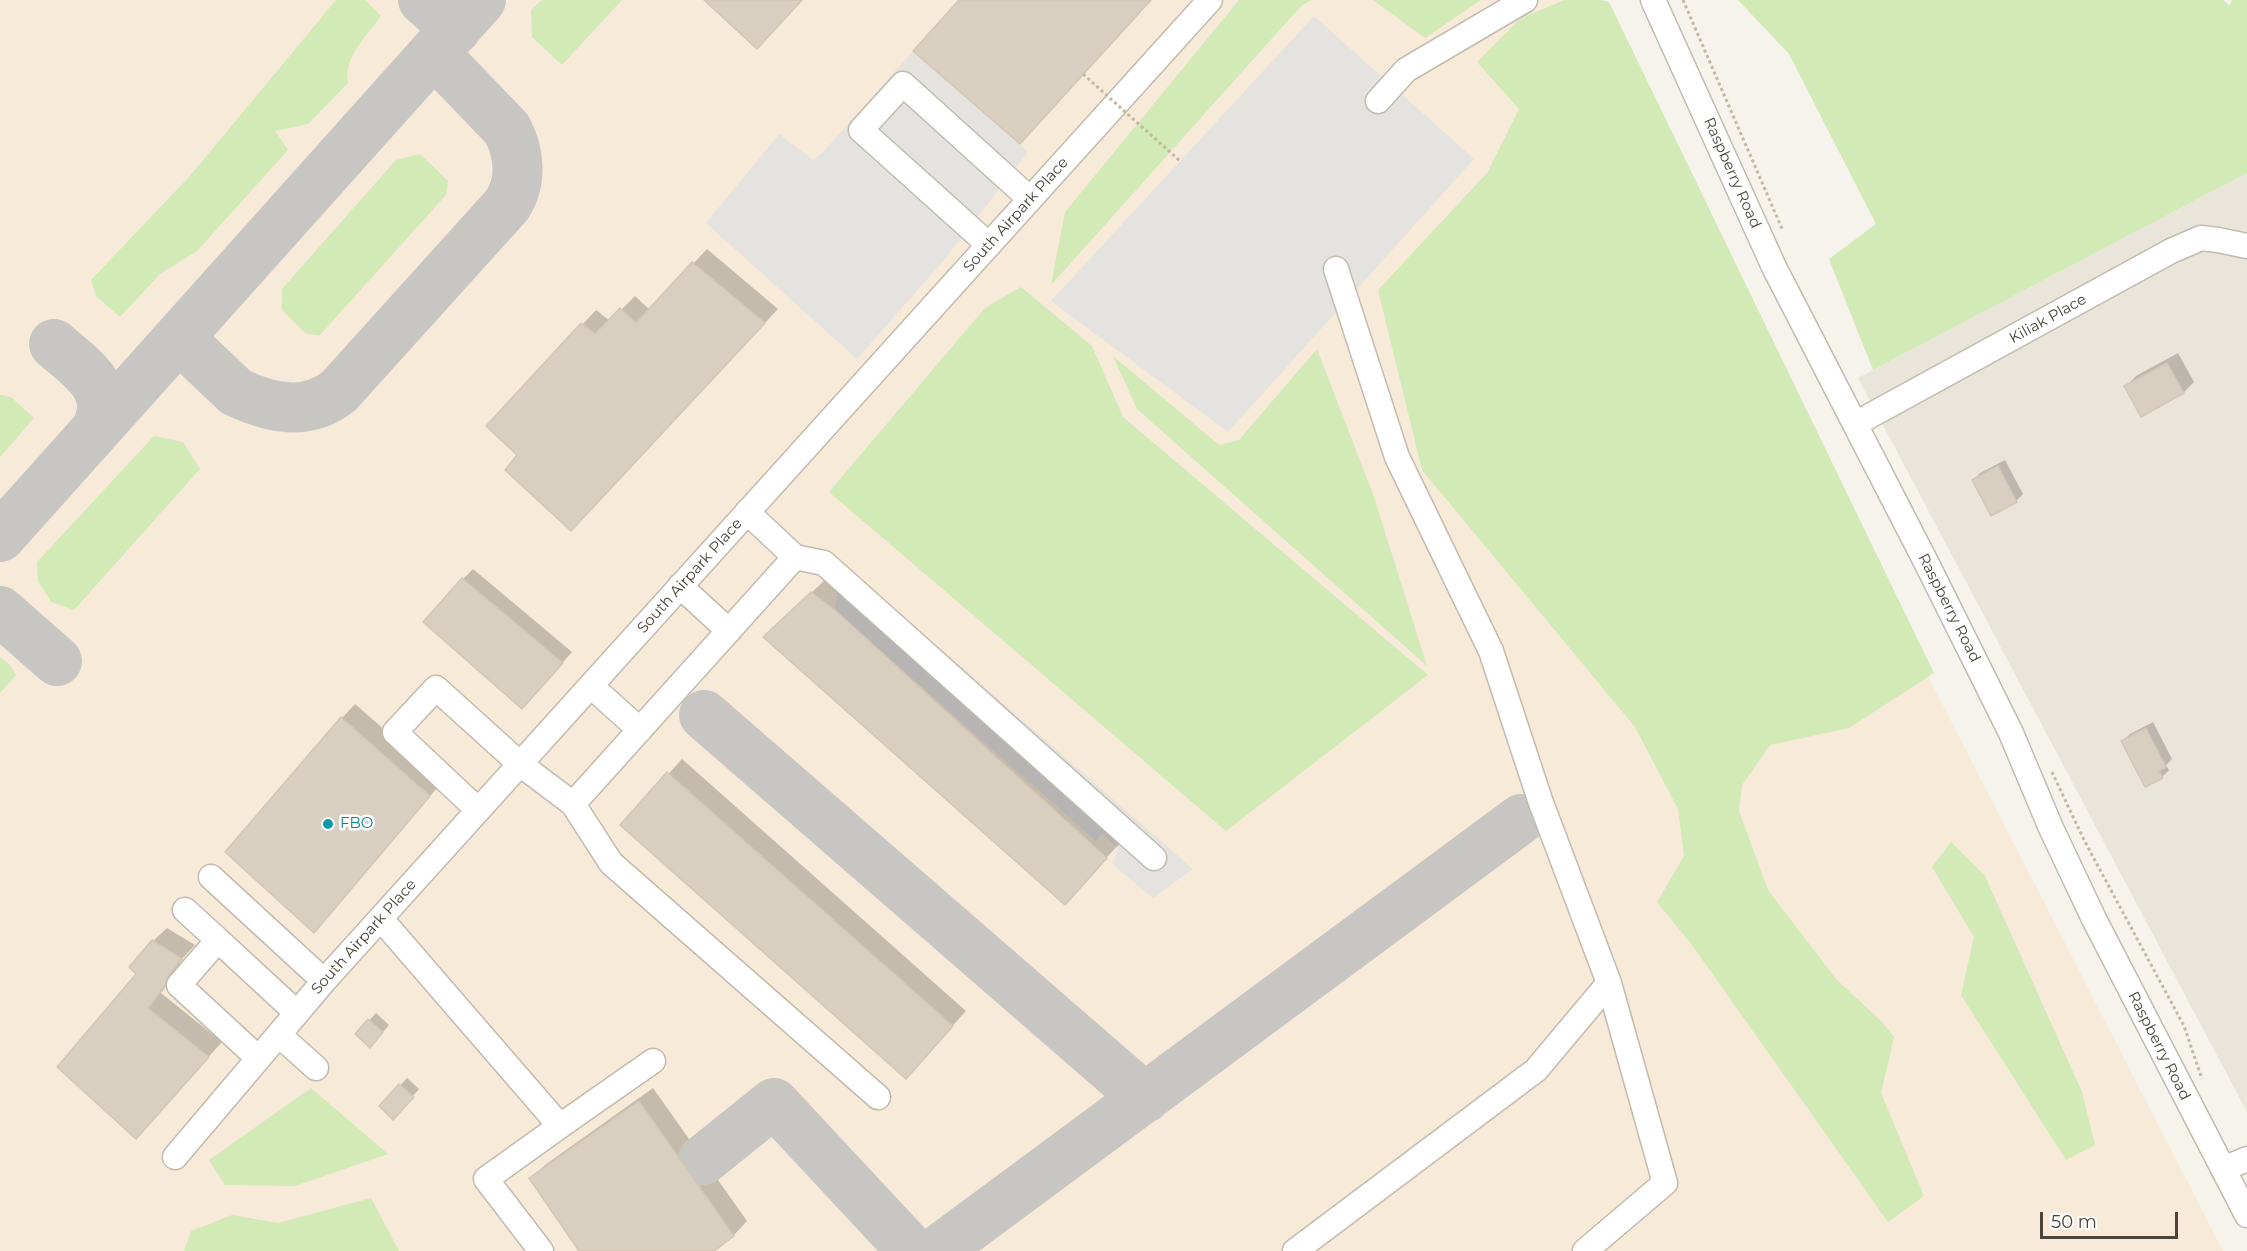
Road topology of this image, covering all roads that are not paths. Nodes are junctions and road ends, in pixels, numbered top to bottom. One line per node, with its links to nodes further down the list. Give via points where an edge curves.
1 (1210, 0): 5 (street, South Airpark Place)
2 (1525, 0): 4 (street, via 1406,70)
3 (1653, 0): 9 (street, Raspberry Road, via 1774,267)
4 (1378, 101)
5 (1030, 199): 6 (street, South Airpark Place); 6 (street, via 903,84 861,130)
6 (989, 245): 10 (street, South Airpark Place)
7 (2247, 246): 9 (street, Kiliak Place, via 2201,238 2171,251)
8 (1336, 269): 25 (street, via 1397,457 1491,651 1540,800)
9 (1855, 424): 35 (street, Raspberry Road, via 2011,733 2094,919)
10 (747, 512): 11 (street); 12 (street, South Airpark Place)
11 (795, 557): 13 (street); 19 (street, via 824,563)
12 (681, 586): 13 (street); 14 (street, South Airpark Place)
13 (729, 631): 15 (street)
14 (591, 686): 15 (street); 16 (street, South Airpark Place)
15 (640, 730): 17 (street)
16 (520, 764): 17 (street); 18 (street, South Airpark Place); 18 (street, via 436,688 395,732)
17 (573, 804): 31 (street, via 611,863)
18 (478, 810): 22 (street, South Airpark Place)
19 (1154, 858)
20 (211, 877): 24 (street)
21 (186, 910): 23 (street)
22 (381, 918): 24 (street, South Airpark Place); 32 (street)
23 (218, 940): 26 (street); 28 (street, via 179,985)
24 (324, 981): 26 (street, South Airpark Place)
25 (1609, 983): 38 (street, via 1536,1070); 39 (street, via 1665,1183)
26 (297, 1013): 27 (street, South Airpark Place)
27 (279, 1035): 28 (street, South Airpark Place); 30 (street)
28 (258, 1058): 33 (street, South Airpark Place)
29 (653, 1061): 32 (street)
30 (316, 1068)
31 (878, 1097)
32 (560, 1126): 37 (street, via 486,1179)
33 (175, 1157)
34 (2247, 1159): 35 (street)
35 (2223, 1169): 36 (street, Raspberry Road)
36 (2247, 1215)
37 (541, 1251)
38 (1295, 1251)
39 (1585, 1251)

